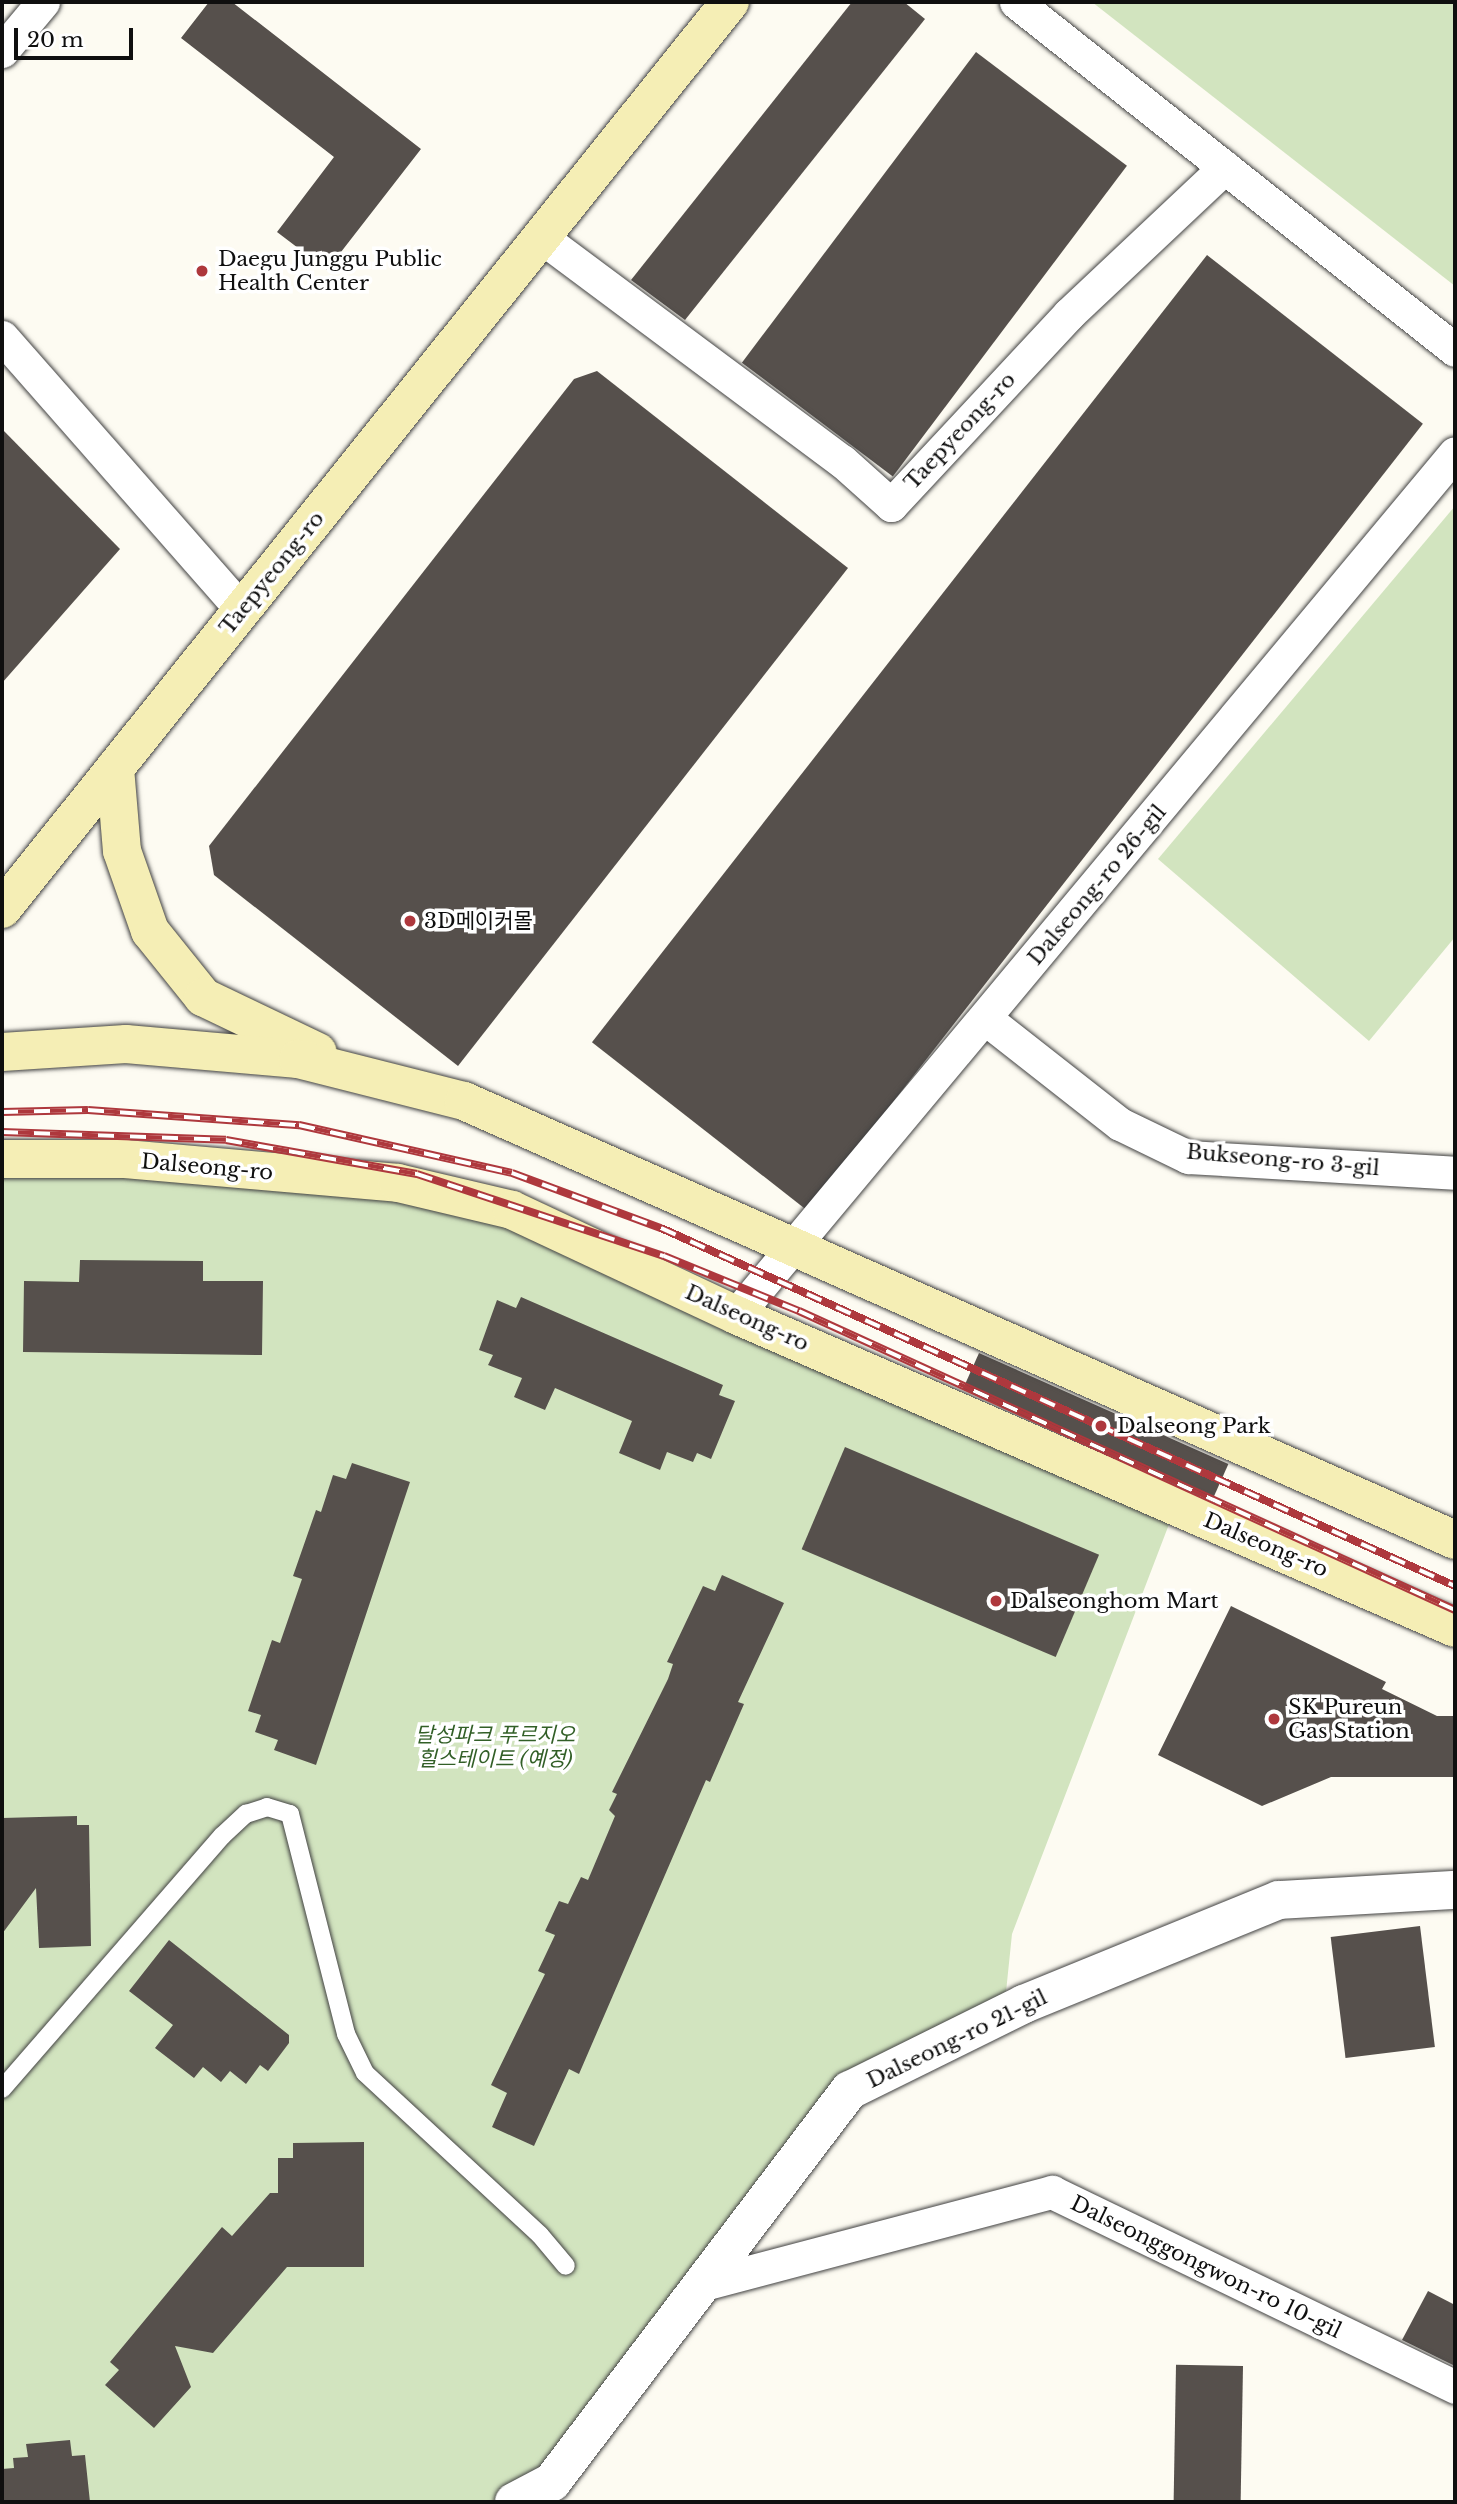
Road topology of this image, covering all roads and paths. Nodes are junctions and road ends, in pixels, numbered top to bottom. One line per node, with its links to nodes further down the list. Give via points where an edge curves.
1 (43, 2): 4 (street)
2 (730, 2): 6 (main road, Taepyeong-ro)
3 (1016, 2): 5 (street)
4 (2, 51)
5 (1225, 167): 6 (street, Taepyeong-ro, via 1069,314 891,505 842,461); 8 (street)
6 (541, 237): 10 (main road, Taepyeong-ro)
7 (2, 337): 10 (street)
8 (1455, 350)
9 (1455, 453): 13 (street, Dalseong-ro 26-gil)
10 (242, 610): 11 (main road, Taepyeong-ro)
11 (115, 768): 12 (main road, Taepyeong-ro); 15 (main road, via 122,851 150,931 203,997)
12 (2, 909)
13 (986, 1019): 17 (street, Bukseong-ro 3-gil, via 1120,1124 1188,1157); 18 (street, Dalseong-ro 26-gil)
14 (2, 1052): 15 (main road, via 126,1044 299,1059)
15 (370, 1077): 18 (main road, via 464,1101)
16 (2, 1159): 19 (main road, Dalseong-ro, via 125,1159 398,1183 512,1210)
17 (1455, 1172)
18 (796, 1244): 19 (street, Dalseong-ro 26-gil); 20 (main road)
19 (736, 1315): 21 (main road, Dalseong-ro)
20 (1455, 1540)
21 (1455, 1628)
22 (1455, 1891): 25 (street, Dalseong-ro 21-gil, via 1279,1900 1024,2004 850,2090)
23 (2, 2089): 24 (lane, via 222,1836 257,1810 267,1807 290,1814 346,2034 365,2073 540,2235)
24 (566, 2266)
25 (707, 2283): 26 (street, Dalseonggongwon-ro 10-gil, via 1052,2192); 27 (street, Dalseong-ro 21-gil, via 552,2482)
26 (1455, 2386)
27 (514, 2502)

